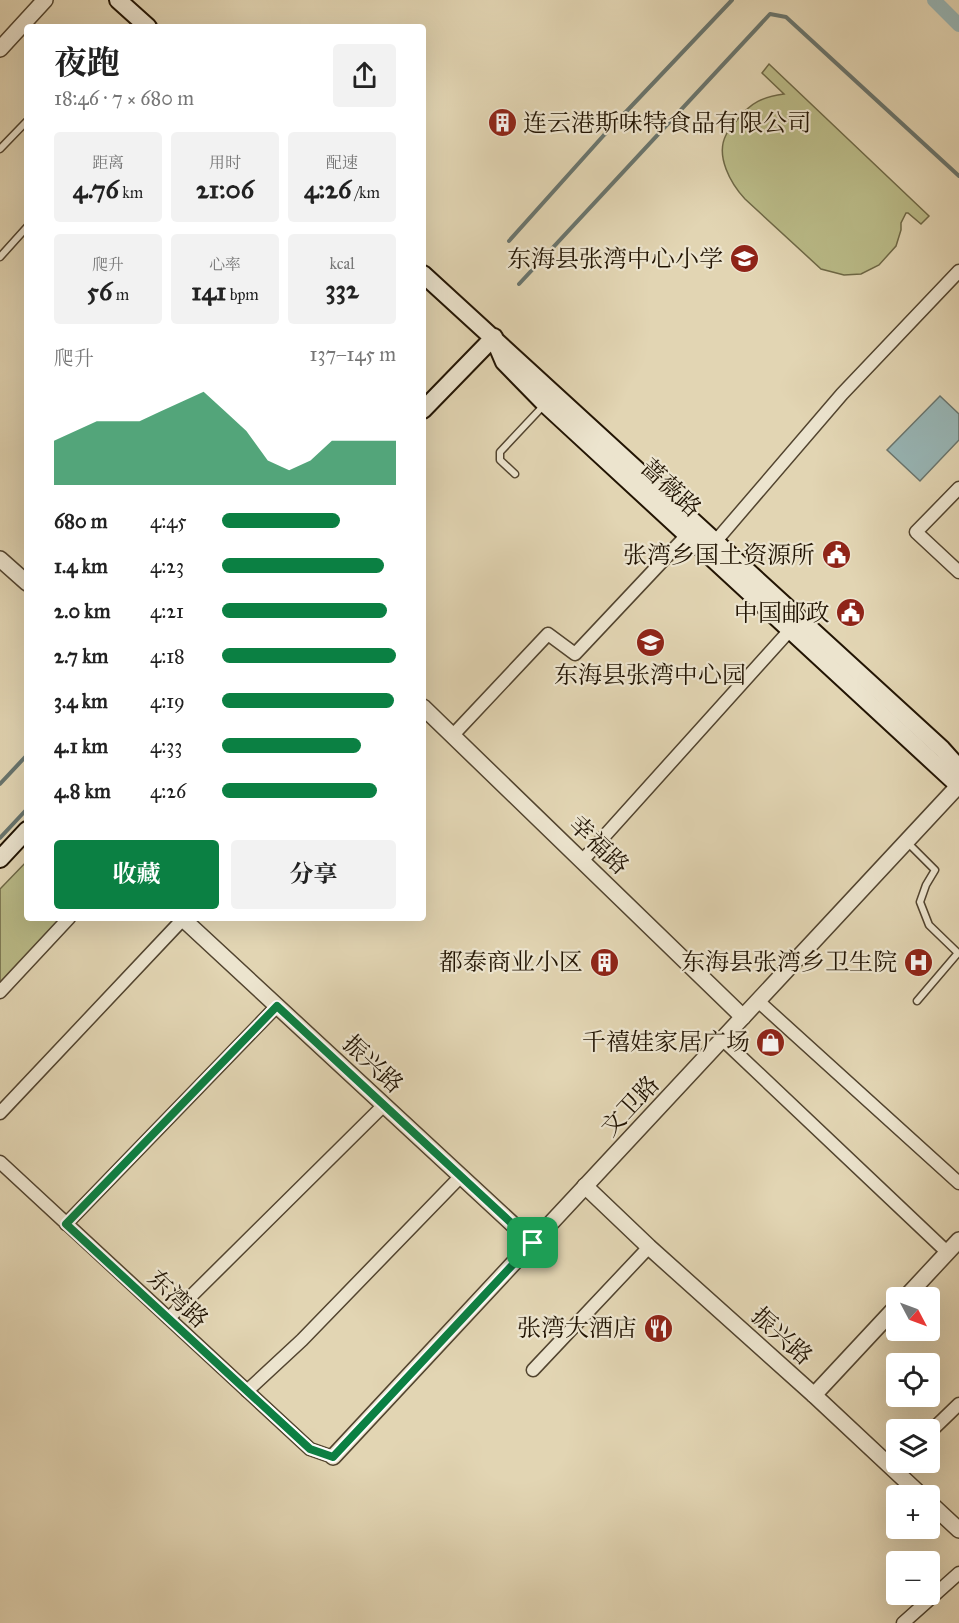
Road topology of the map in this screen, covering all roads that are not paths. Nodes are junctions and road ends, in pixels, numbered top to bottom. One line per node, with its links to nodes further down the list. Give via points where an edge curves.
1 (45, 0): 4 (street)
2 (118, 0): 3 (main road)
3 (145, 24)
4 (0, 49)
5 (24, 124): 6 (lane)
6 (0, 149)
7 (24, 230): 8 (lane)
8 (0, 257)
9 (959, 271): 17 (street, via 842,394)
10 (426, 276): 11 (main road, 蔷薇路)
11 (494, 337): 12 (main road, 蔷薇路, via 504,362); 13 (main road); 17 (main road, 蔷薇路)
12 (545, 404): 14 (lane, via 500,452 500,460); 16 (main road, 蔷薇路)
13 (426, 407)
14 (514, 474)
15 (959, 488): 19 (street, via 916,532)
16 (687, 535): 21 (main road, 蔷薇路); 23 (street, via 575,654 548,634)
17 (715, 542): 24 (main road, 蔷薇路)
18 (0, 559): 20 (street)
19 (959, 572)
20 (24, 580)
21 (790, 630): 25 (main road, 蔷薇路); 29 (street)
22 (426, 710): 23 (street, 幸福路)
23 (453, 735): 29 (street, 幸福路)
24 (959, 768)
25 (959, 786): 27 (street, 文卫路)
26 (24, 833): 28 (main road)
27 (906, 841): 34 (street, 文卫路); 35 (lane, via 935,870 920,902 929,925 958,954)
28 (0, 859)
29 (582, 861): 37 (street, 幸福路)
30 (66, 921): 33 (street)
31 (181, 921): 40 (street)
32 (185, 921): 36 (street, 振兴路)
33 (0, 992)
34 (758, 1001): 37 (street, 文卫路); 43 (street)
35 (917, 1001)
36 (277, 1006): 39 (street, 振兴路); 45 (street)
37 (743, 1017): 38 (street, 文卫路)
38 (722, 1039): 44 (street, 文卫路); 49 (street)
39 (384, 1105): 42 (street, 振兴路); 51 (street)
40 (0, 1113)
41 (0, 1162): 45 (street, 东湾路)
42 (461, 1176): 47 (street, 振兴路); 54 (street, via 302,1340)
43 (959, 1183)
44 (585, 1186): 47 (street, 文卫路); 48 (street, 振兴路)
45 (66, 1224): 51 (street, 东湾路)
46 (959, 1240): 49 (street)
47 (533, 1243): 58 (street, 文卫路)
48 (649, 1246): 53 (street); 55 (street, 振兴路)
49 (947, 1252): 50 (street)
50 (915, 1287)
51 (168, 1318): 54 (street, 东湾路)
52 (886, 1318): 55 (street)
53 (533, 1370)
54 (247, 1391): 58 (street, 东湾路, via 310,1449)
55 (814, 1395): 59 (street, 振兴路)
56 (959, 1404): 57 (street)
57 (940, 1422)
58 (333, 1457)
59 (886, 1457)
60 (902, 1473): 61 (street, 振兴路)
61 (912, 1485)
62 (940, 1512): 63 (street)
63 (959, 1530)
64 (959, 1573): 65 (street)
65 (903, 1623)

